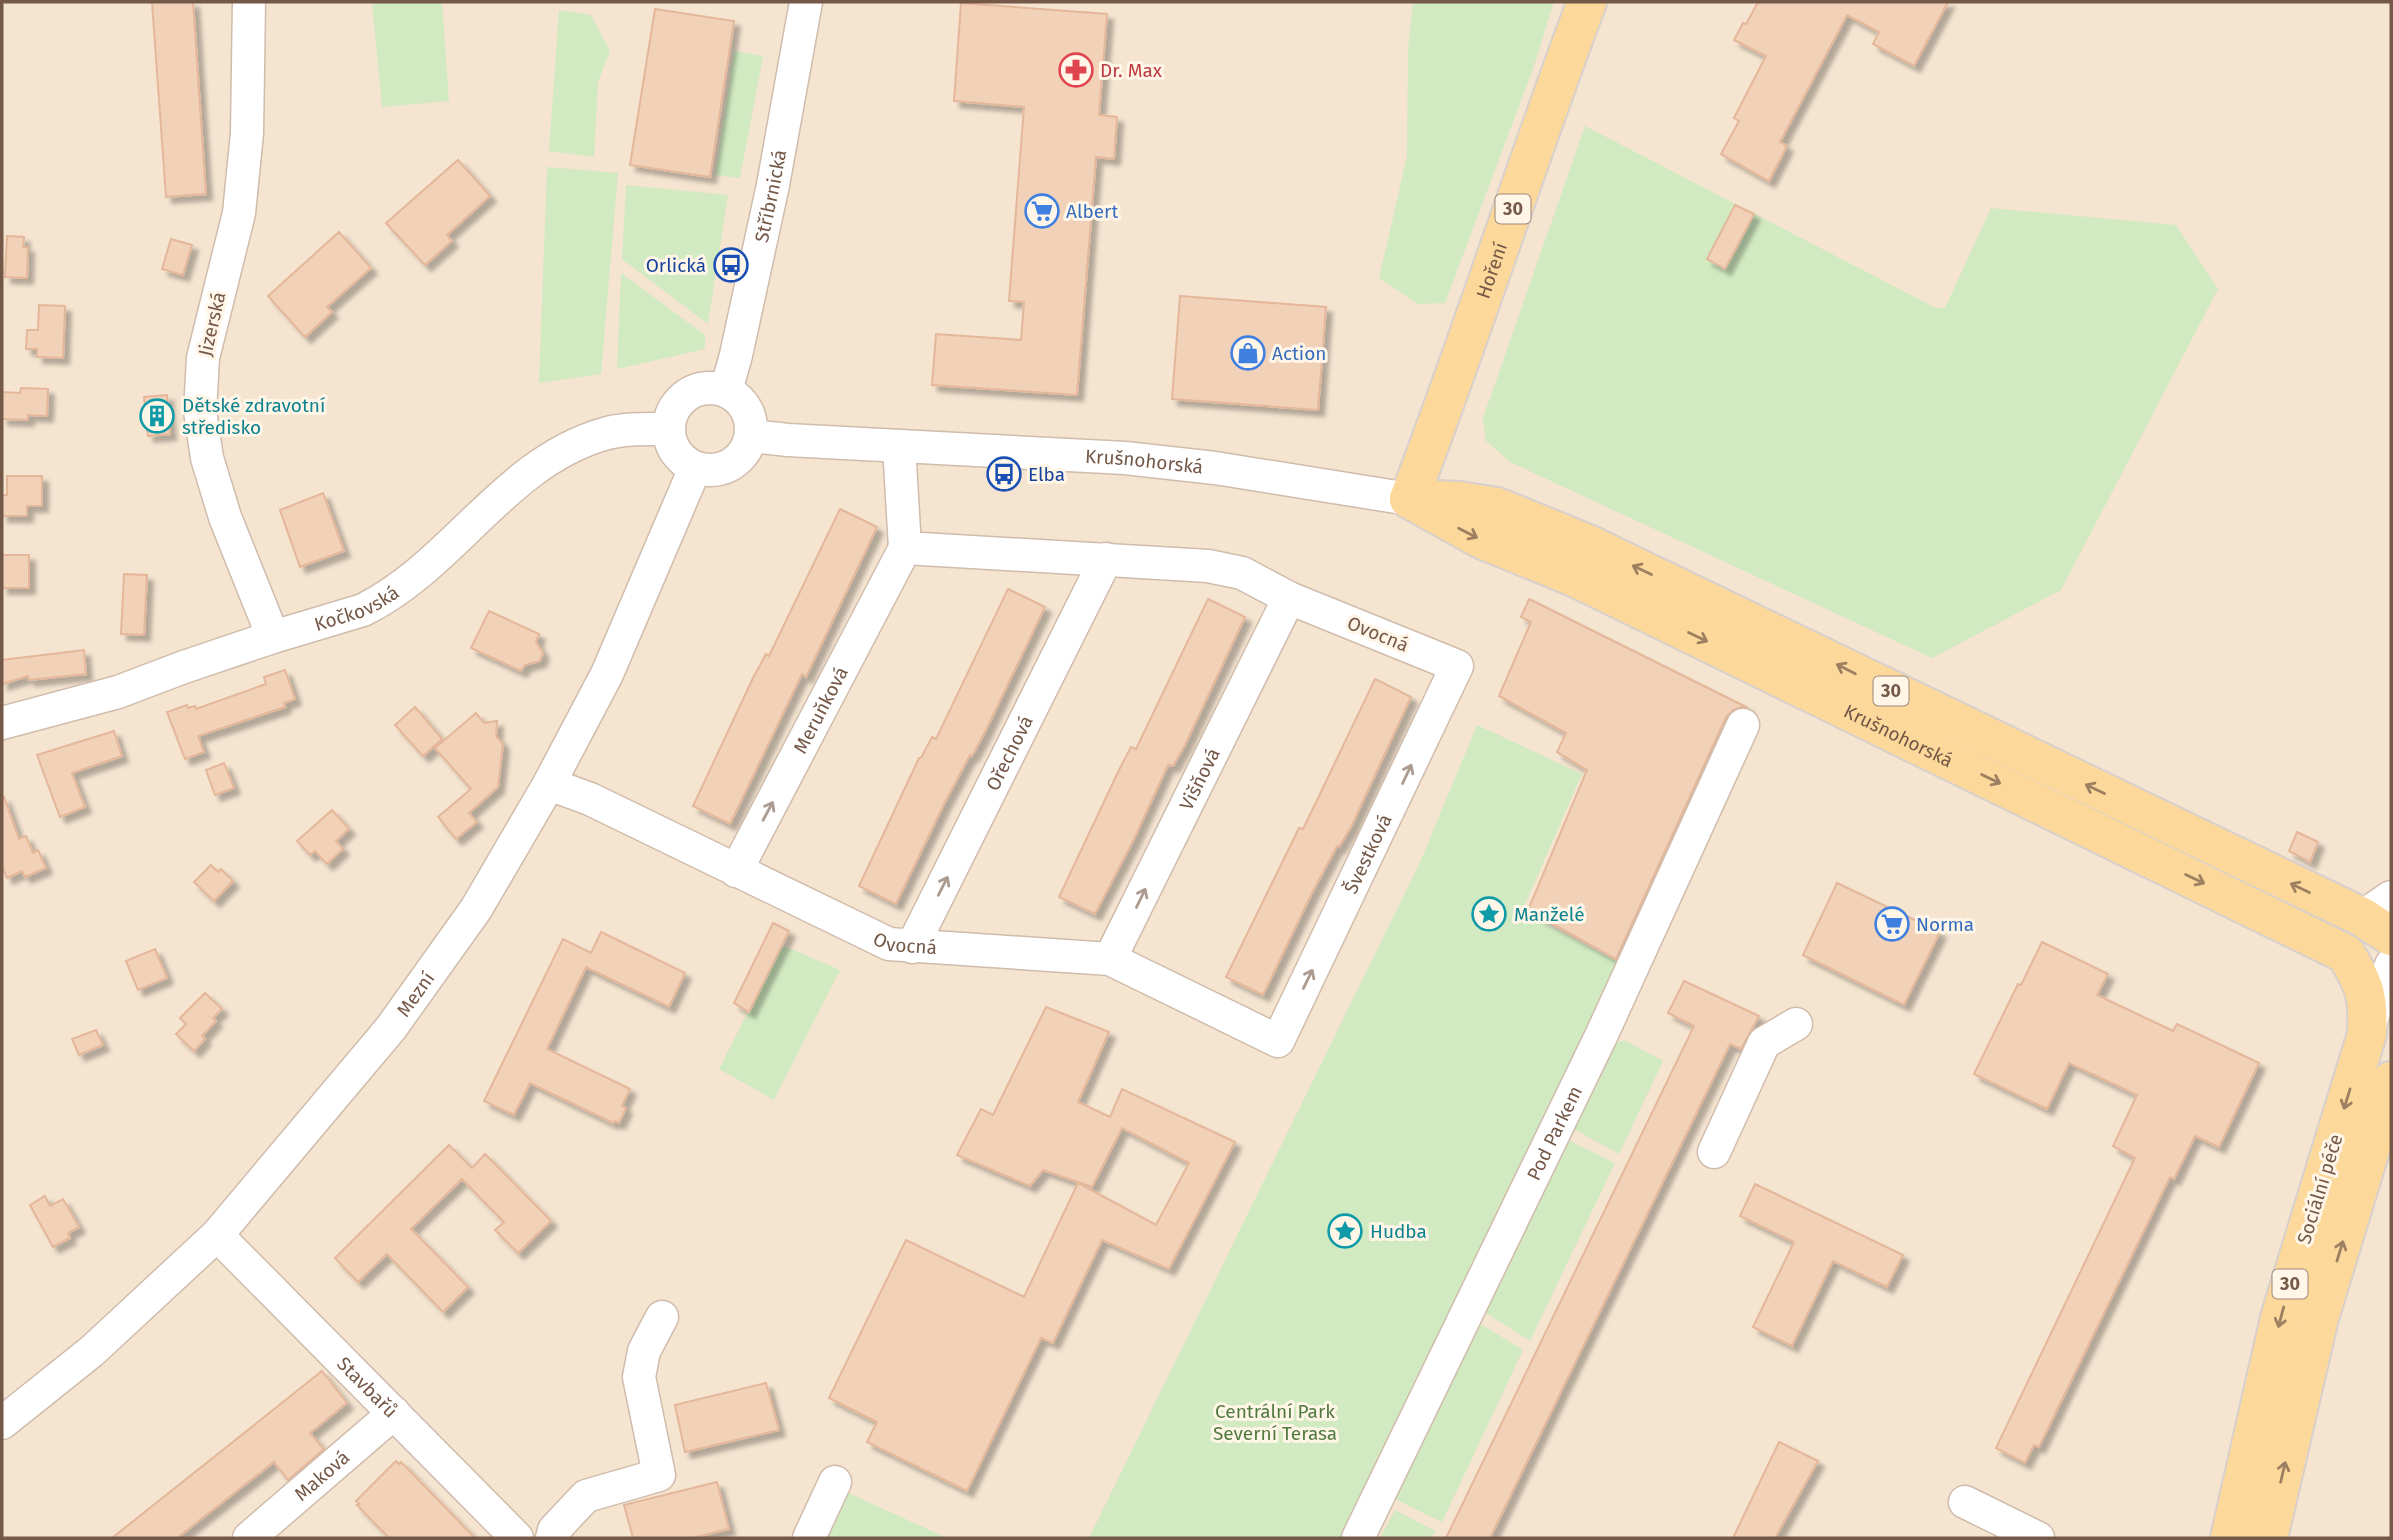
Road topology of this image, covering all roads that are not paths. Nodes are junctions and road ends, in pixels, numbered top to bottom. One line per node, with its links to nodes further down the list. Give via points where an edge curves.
1 (249, 2): 13 (street, Jizerská, via 247,132 239,213 203,358 200,411 207,458 225,517)
2 (806, 2): 4 (street, Stříbrnická, via 773,185)
3 (1587, 2): 9 (main road, Hoření / 30)
4 (726, 391): 5 (street, via 707,388 686,395 673,410); 6 (street, via 744,405)
5 (668, 429): 8 (street, via 680,459); 13 (street, Kočkovská, via 606,433 577,443 520,479 433,562 376,604)
6 (751, 436): 7 (street, Krušnohorská); 8 (street, via 747,449 728,467)
7 (899, 446): 9 (street, Krušnohorská, via 1151,461); 10 (street)
8 (695, 468): 17 (street, Mezní, via 607,674)
9 (1409, 499): 19 (main road, Krušnohorská / 30, one-way to 9, via 1588,544 1496,507); 21 (main road, Krušnohorská / 30, one-way to 21, via 1481,540 1574,577)
10 (905, 548): 11 (street, Ovocná); 18 (street, Meruňková, one-way to 10)
11 (1106, 559): 12 (street, Ovocná, via 1208,566 1241,573); 20 (street, Ořechová, one-way to 11)
12 (1289, 598): 14 (street, Ovocná); 22 (street, Višňová, one-way to 12)
13 (274, 637): 15 (street, Kočkovská, via 118,692)
14 (1457, 666): 25 (street, Švestková, one-way to 14)
15 (2, 723)
16 (1743, 726): 38 (street, Pod Parkem, via 1602,1034)
17 (549, 784): 18 (street, Ovocná, via 590,799); 28 (street, Mezní, via 476,909 391,1028)
18 (736, 871): 20 (street, Ovocná, via 888,944)
19 (2386, 944): 21 (street, Krušnohorská / 30); 24 (street, Sociální péče / 30)
20 (912, 947): 22 (street, Ovocná)
21 (2346, 954): 24 (main road, 30, via 2365,988)
22 (1110, 959): 25 (street, Ovocná)
23 (1796, 1024): 27 (street, via 1764,1043)
24 (2367, 1034): 40 (main road, Sociální péče / 30, one-way to 40, via 2280,1318)
25 (1278, 1041)
26 (2391, 1081): 41 (main road, Sociální péče / 30, one-way to 26, via 2319,1318)
27 (1714, 1152)
28 (217, 1235): 30 (street, Stavbařů); 31 (street, Mezní, via 92,1351)
29 (662, 1317): 36 (street, via 644,1351 639,1377 659,1475 586,1496)
30 (394, 1413): 34 (street, Maková); 35 (street, Stavbařů)
31 (2, 1423)
32 (835, 1482): 37 (street)
33 (1965, 1502): 39 (street)
34 (249, 1538)
35 (517, 1538)
36 (552, 1538)
37 (809, 1538)
38 (1357, 1538)
39 (2038, 1538)
40 (2230, 1538)
41 (2268, 1538)

